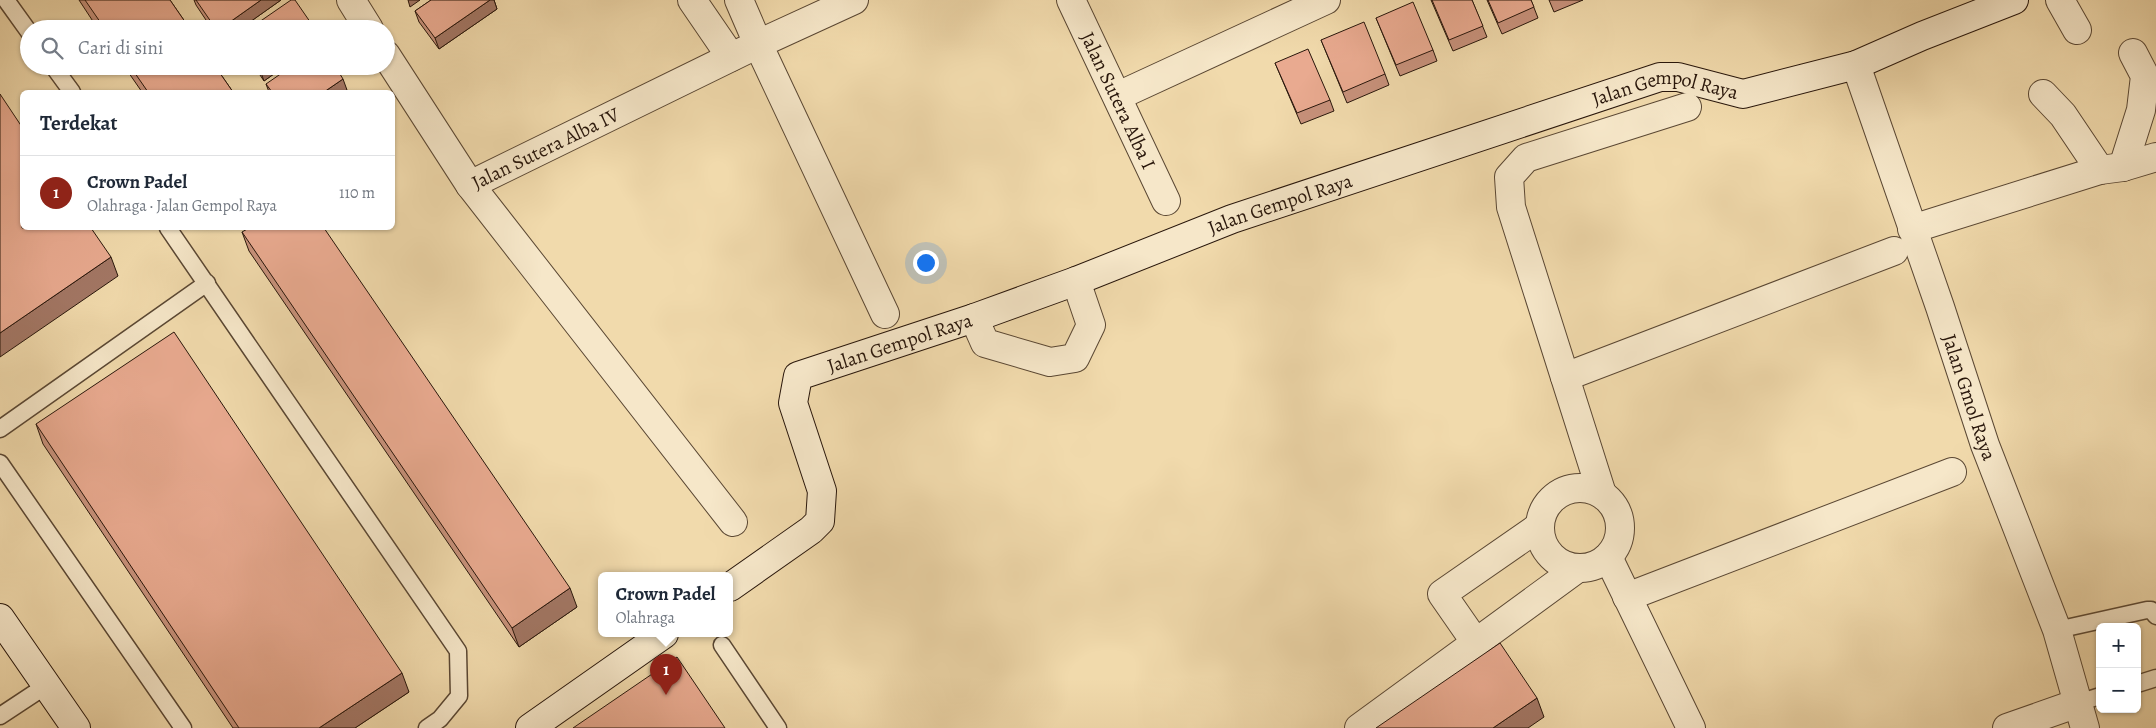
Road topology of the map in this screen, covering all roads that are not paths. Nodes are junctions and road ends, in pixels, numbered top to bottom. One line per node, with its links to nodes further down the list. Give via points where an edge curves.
1 (6, 0): 10 (lane)
2 (351, 0): 11 (street)
3 (692, 0): 15 (street)
4 (740, 0): 13 (street)
5 (854, 0): 13 (street, Jalan Sutera Alba IV)
6 (1071, 0): 21 (street, Jalan Sutera Alba I)
7 (1326, 0): 21 (street)
8 (2014, 0): 16 (street, Jalan Gempol Raya)
9 (2060, 0): 12 (street)
10 (20, 20)
11 (363, 20)
12 (2077, 30)
13 (758, 44): 15 (street, Jalan Sutera Alba IV); 32 (street)
14 (2133, 54): 24 (street, via 2145,76 2141,110)
15 (731, 57): 25 (street, Jalan Sutera Alba IV)
16 (1856, 65): 27 (street, Jalan Gmol Raya); 30 (street, Jalan Gempol Raya, via 1743,94 1678,77 1660,77 1232,219)
17 (395, 69): 25 (street, Jalan Sutera Alba IV)
18 (60, 75): 19 (lane)
19 (71, 90)
20 (2043, 94): 24 (street)
21 (1118, 96): 26 (street, Jalan Sutera Alba I)
22 (1687, 107): 34 (street, via 1526,158 1509,177 1511,207)
23 (2156, 157): 24 (street)
24 (2112, 169): 27 (street)
25 (470, 185): 39 (street)
26 (1166, 200)
27 (1912, 229): 47 (street, Jalan Gmol Raya, via 1985,445)
28 (169, 230): 31 (lane)
29 (1894, 251): 34 (street)
30 (1076, 281): 33 (street, Jalan Gempol Raya); 33 (street, via 1091,325 1075,358 1050,362 985,343)
31 (207, 282): 35 (lane); 58 (lane, via 458,650 459,696 440,719)
32 (885, 314)
33 (974, 318): 43 (street, Jalan Gempol Raya, via 798,376 793,403 822,491 820,521)
34 (1565, 377): 38 (street)
35 (0, 430)
36 (0, 463): 57 (lane)
37 (1952, 472): 44 (street)
38 (1602, 494): 40 (street, via 1582,488 1562,492 1546,506); 41 (street, via 1610,500 1620,519 1619,540)
39 (733, 522)
40 (1540, 526): 42 (street, via 1542,542 1550,556 1563,565); 49 (street, via 1442,594)
41 (1608, 557): 42 (street, via 1589,568); 44 (street)
42 (1578, 568): 49 (street)
43 (733, 585)
44 (1627, 597): 62 (street)
45 (2156, 616): 47 (lane, via 2147,610)
46 (0, 618): 53 (street)
47 (2058, 630): 54 (street, Jalan Gmol Raya)
48 (660, 637): 59 (street)
49 (1476, 643): 61 (street)
50 (722, 645): 60 (lane)
51 (2156, 678): 52 (lane)
52 (2141, 683)
53 (46, 685): 55 (lane); 56 (street)
54 (2088, 709): 63 (street)
55 (0, 716)
56 (76, 728)
57 (183, 728)
58 (427, 728)
59 (530, 728)
60 (778, 728)
61 (1359, 728)
62 (1691, 728)
63 (2007, 728)

